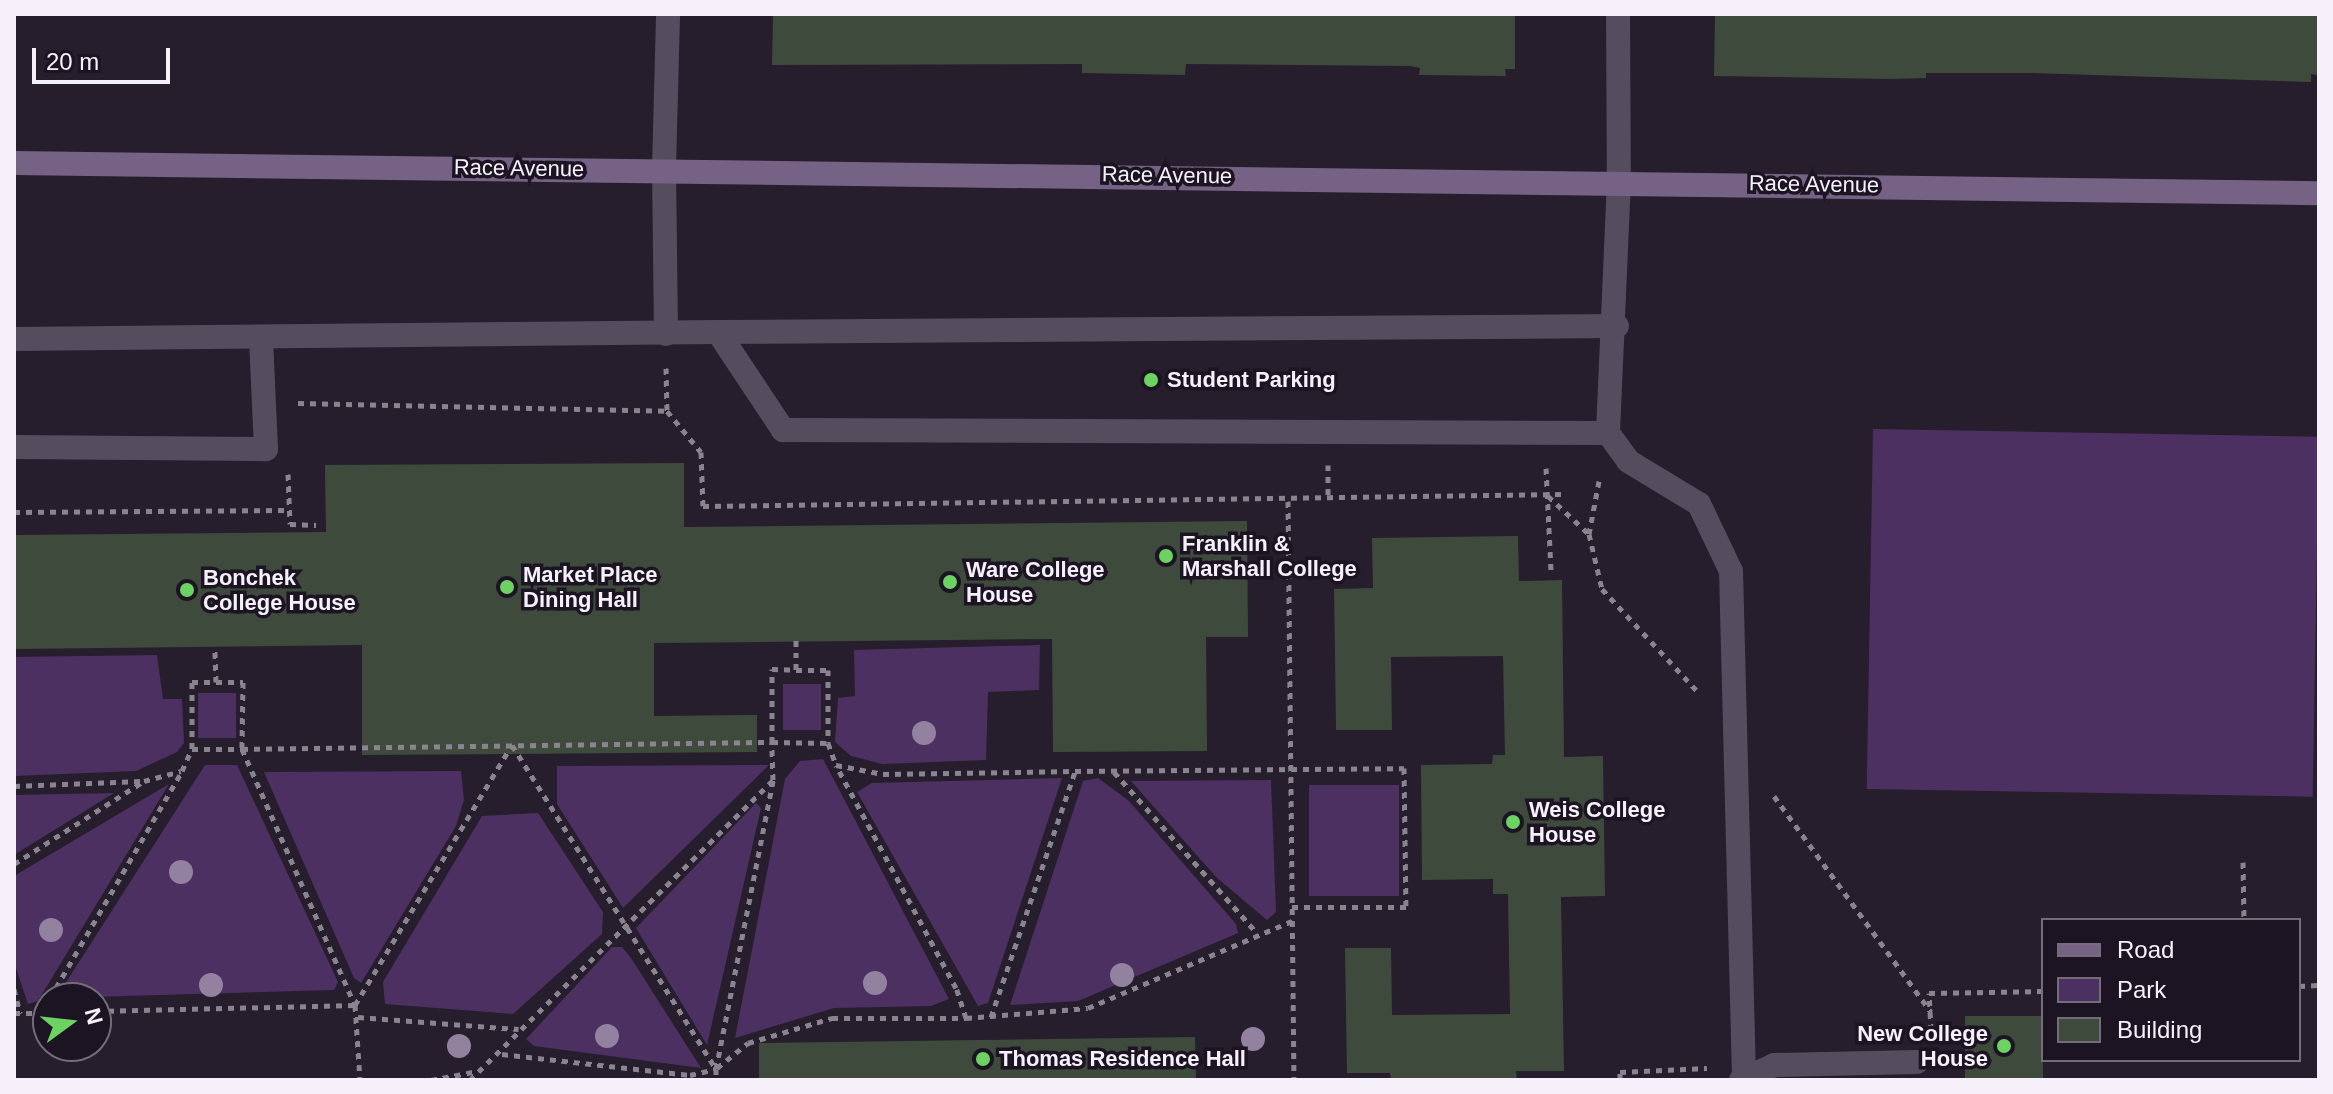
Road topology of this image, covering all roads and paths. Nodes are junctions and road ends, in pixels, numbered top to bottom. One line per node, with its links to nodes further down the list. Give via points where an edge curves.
1 (668, 14): 4 (street)
2 (1618, 14): 5 (street)
3 (14, 163): 4 (main road, Race Avenue)
4 (664, 169): 5 (main road, Race Avenue); 9 (street)
5 (1619, 180): 6 (main road, Race Avenue); 7 (street)
6 (2319, 193)
7 (1617, 326): 8 (street); 13 (street)
8 (718, 332): 9 (street); 13 (street, via 783,430)
9 (666, 334): 10 (street)
10 (261, 338): 11 (street); 14 (street, via 266,449)
11 (14, 339)
12 (286, 403): 17 (path, via 667,411 701,452 703,506)
13 (1608, 433): 61 (street, via 1628,461 1699,504 1731,571)
14 (14, 447)
15 (1566, 494): 16 (path)
16 (1548, 495): 17 (path); 20 (path); 21 (path)
17 (1288, 501): 32 (path)
18 (289, 510): 19 (path)
19 (14, 512)
20 (1589, 534)
21 (1551, 571)
22 (796, 639): 24 (path)
23 (215, 647): 25 (path)
24 (796, 670): 26 (path, via 772,669); 27 (path, via 828,670)
25 (216, 682): 29 (path, via 192,682); 30 (path, via 243,682)
26 (772, 742): 27 (path); 28 (path); 36 (path)
27 (828, 743): 31 (path)
28 (512, 745): 30 (path); 44 (path); 49 (path)
29 (192, 749): 30 (path); 33 (path)
30 (242, 749): 49 (path)
31 (836, 765): 34 (path, via 883,774); 54 (path, via 956,988)
32 (1292, 769): 35 (path); 41 (path); 41 (path, via 1404,768 1406,907)
33 (182, 771): 37 (path); 46 (path)
34 (1075, 771): 35 (path); 53 (path)
35 (1114, 772): 45 (path)
36 (773, 780): 44 (path); 59 (path)
37 (144, 781): 38 (path); 40 (path)
38 (14, 786)
39 (2243, 862): 42 (path)
40 (14, 864)
41 (1292, 907): 43 (path)
42 (2244, 918)
43 (1292, 921): 45 (path); 66 (path)
44 (622, 926): 55 (path); 59 (path)
45 (1256, 932): 53 (path, via 1088,1008)
46 (59, 982)
47 (14, 989): 51 (path)
48 (2041, 991): 56 (path, via 1929,993)
49 (355, 1005): 50 (path); 52 (path)
50 (112, 1011)
51 (17, 1013)
52 (358, 1017): 55 (path); 62 (path)
53 (991, 1017): 54 (path)
54 (966, 1018): 59 (path, via 832,1018 748,1043)
55 (519, 1029): 57 (path)
56 (1931, 1039)
57 (502, 1054): 59 (path, via 690,1075); 60 (path)
58 (1917, 1062): 61 (street, via 1774,1065)
59 (716, 1069): 65 (path)
60 (479, 1071): 63 (path); 64 (path)
61 (1743, 1075): 67 (path, via 1620,1072)
62 (360, 1080)
63 (431, 1080)
64 (470, 1080)
65 (716, 1080)
66 (1294, 1080)
67 (1620, 1080)

